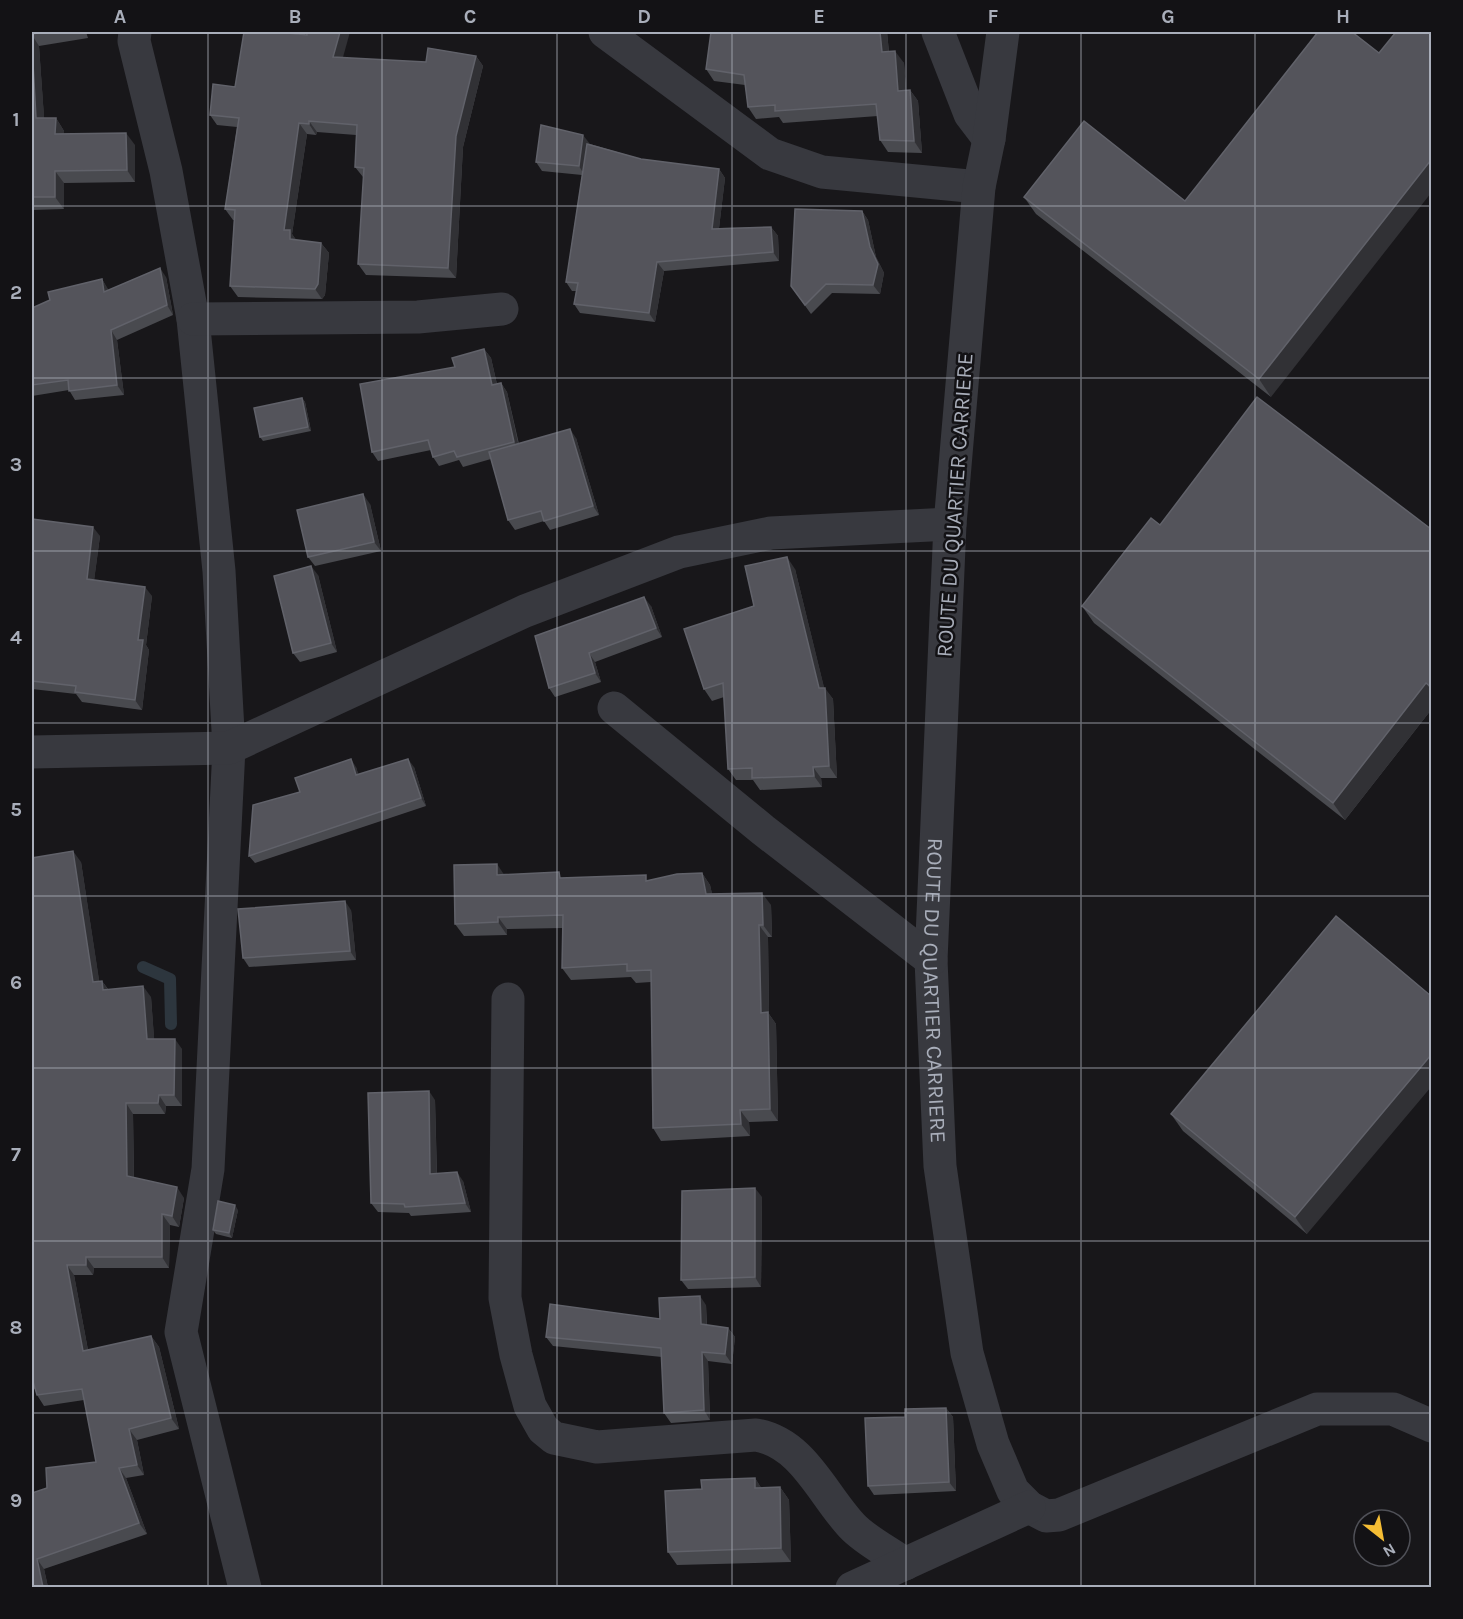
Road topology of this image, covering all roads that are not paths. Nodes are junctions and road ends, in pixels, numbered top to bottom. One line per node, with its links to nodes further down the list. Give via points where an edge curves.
1 (135, 32): 8 (street)
2 (605, 32): 6 (street, via 770,154 822,172)
3 (938, 32): 5 (street, via 970,114)
4 (1003, 32): 5 (street, ROUTE DU QUARTIER CARRIERE)
5 (989, 139): 6 (street, ROUTE DU QUARTIER CARRIERE)
6 (979, 187): 9 (street, ROUTE DU QUARTIER CARRIERE)
7 (502, 309): 8 (street, via 418,318)
8 (194, 319): 11 (street, via 219,571)
9 (950, 524): 11 (street, via 771,533 679,552 525,611); 13 (street, ROUTE DU QUARTIER CARRIERE)
10 (614, 708): 13 (street)
11 (229, 748): 12 (street); 18 (street, via 208,1169 181,1332)
12 (32, 752)
13 (931, 960): 16 (street, ROUTE DU QUARTIER CARRIERE, via 940,1166 967,1353 993,1444 1013,1491)
14 (508, 999): 17 (street, via 506,1299 521,1375 530,1406 543,1429 554,1438 597,1447 756,1435 773,1438 791,1449 853,1528)
15 (1431, 1426): 16 (street, via 1393,1409 1317,1410 1059,1515 1046,1516)
16 (1029, 1507): 17 (street)
17 (905, 1564): 19 (street)
18 (245, 1587)
19 (852, 1587)

